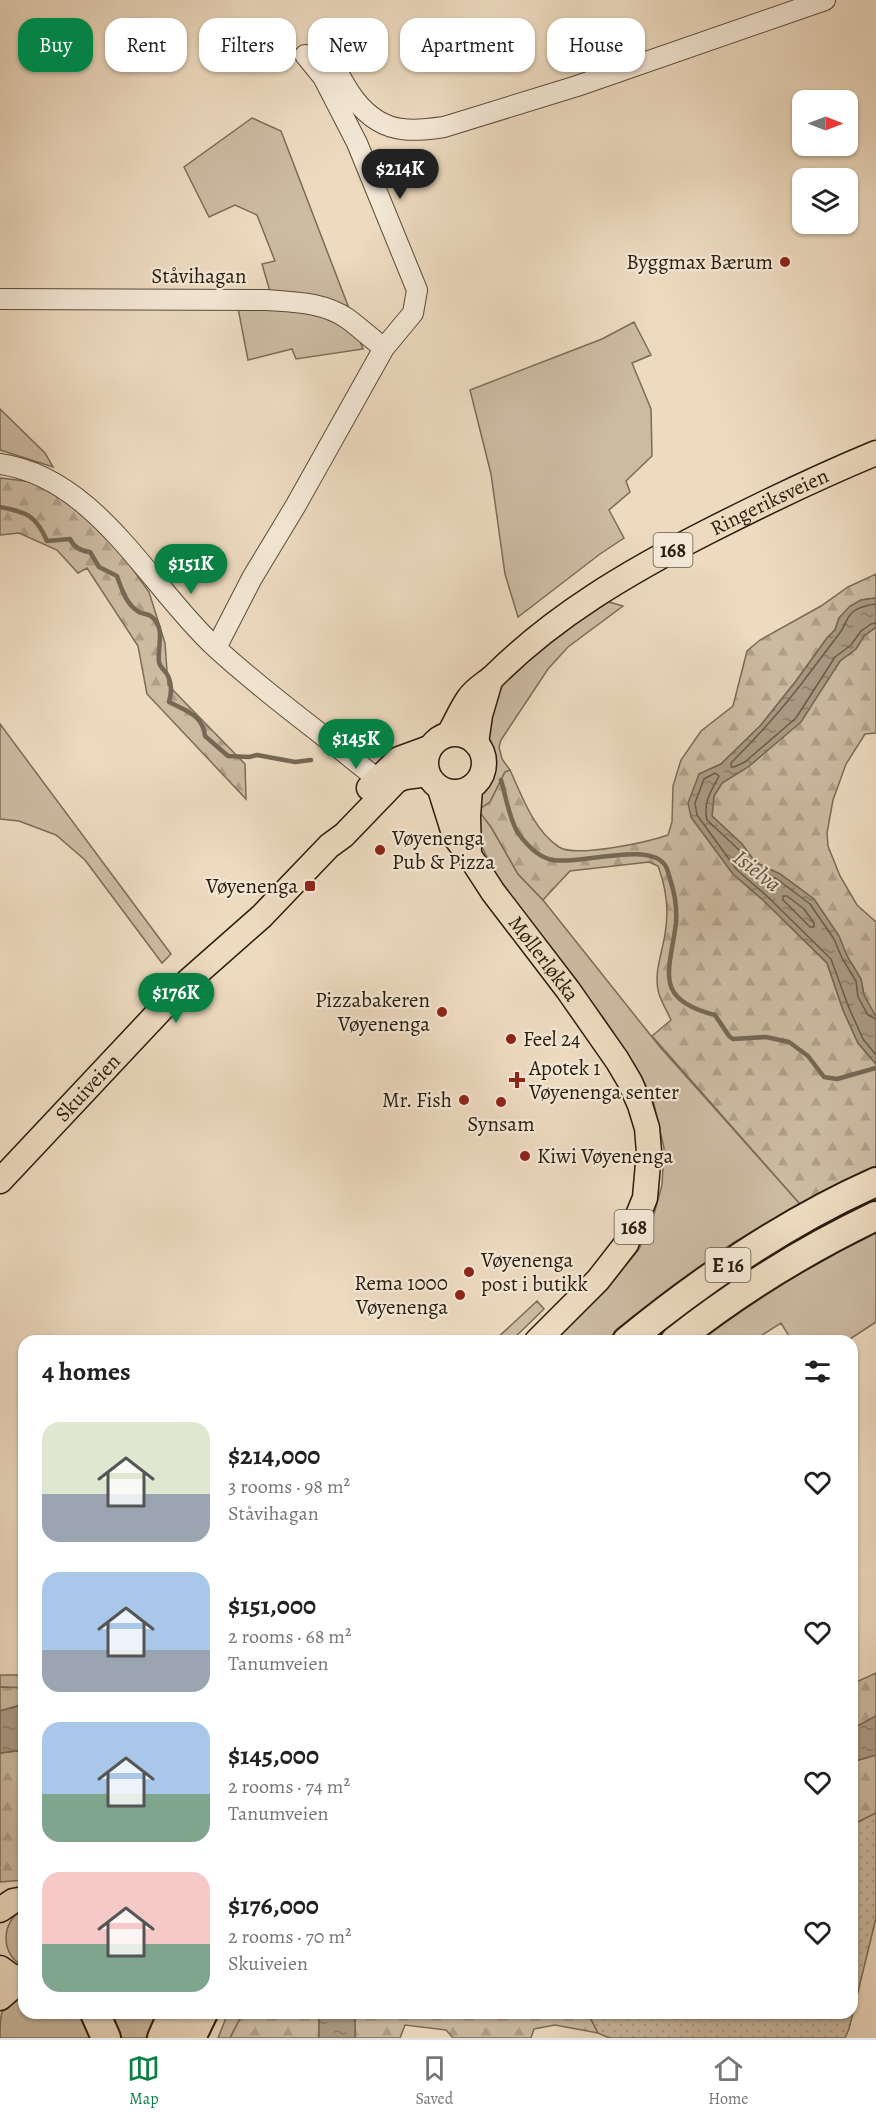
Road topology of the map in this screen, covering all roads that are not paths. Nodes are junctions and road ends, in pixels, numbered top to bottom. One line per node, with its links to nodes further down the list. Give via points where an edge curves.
1 (825, 0): 3 (street, via 577,86 444,127 403,129 376,120 356,102)
2 (304, 55): 5 (street, via 323,77 357,143 417,290 413,313)
3 (337, 72)
4 (0, 300): 5 (street, Ståvihagan, via 308,303 347,318)
5 (384, 348): 8 (street)
6 (876, 453): 9 (main road, Ringeriksveien / 168, via 746,512 627,574 532,640)
7 (0, 464): 8 (street, via 55,482 105,522)
8 (216, 648): 14 (street)
9 (490, 679): 10 (main road, Ringeriksveien / 168, via 470,697); 11 (main road)
10 (449, 734): 11 (main road, via 464,735); 12 (main road, 168)
11 (476, 743): 15 (main road, via 482,752 483,772)
12 (429, 748): 13 (main road, 168, via 426,756); 14 (main road, Skuiveien, via 399,759)
13 (434, 782): 14 (main road, Skuiveien, via 405,777); 15 (main road, via 455,793); 16 (main road, Møllerløkka / 168, via 455,837)
14 (383, 784): 17 (main road, Skuiveien, via 343,816 329,846 262,916 186,983)
15 (470, 788): 16 (main road)
16 (469, 855): 20 (main road, Møllerløkka / 168, via 616,1060 633,1089 647,1128 645,1198 626,1244 598,1280)
17 (0, 1181)
18 (876, 1182): 21 (highway, E 16, via 779,1233 680,1299)
19 (876, 1216): 22 (highway, E 16, via 754,1284)
20 (543, 1335)
21 (635, 1335)
22 (683, 1335)
23 (18, 1900): 24 (main road)
24 (0, 1910)
25 (98, 2019): 29 (highway)
26 (171, 2019): 30 (highway)
27 (200, 2019): 31 (highway)
28 (214, 2019): 32 (highway)
29 (106, 2038)
30 (162, 2038)
31 (191, 2038)
32 (209, 2038)

